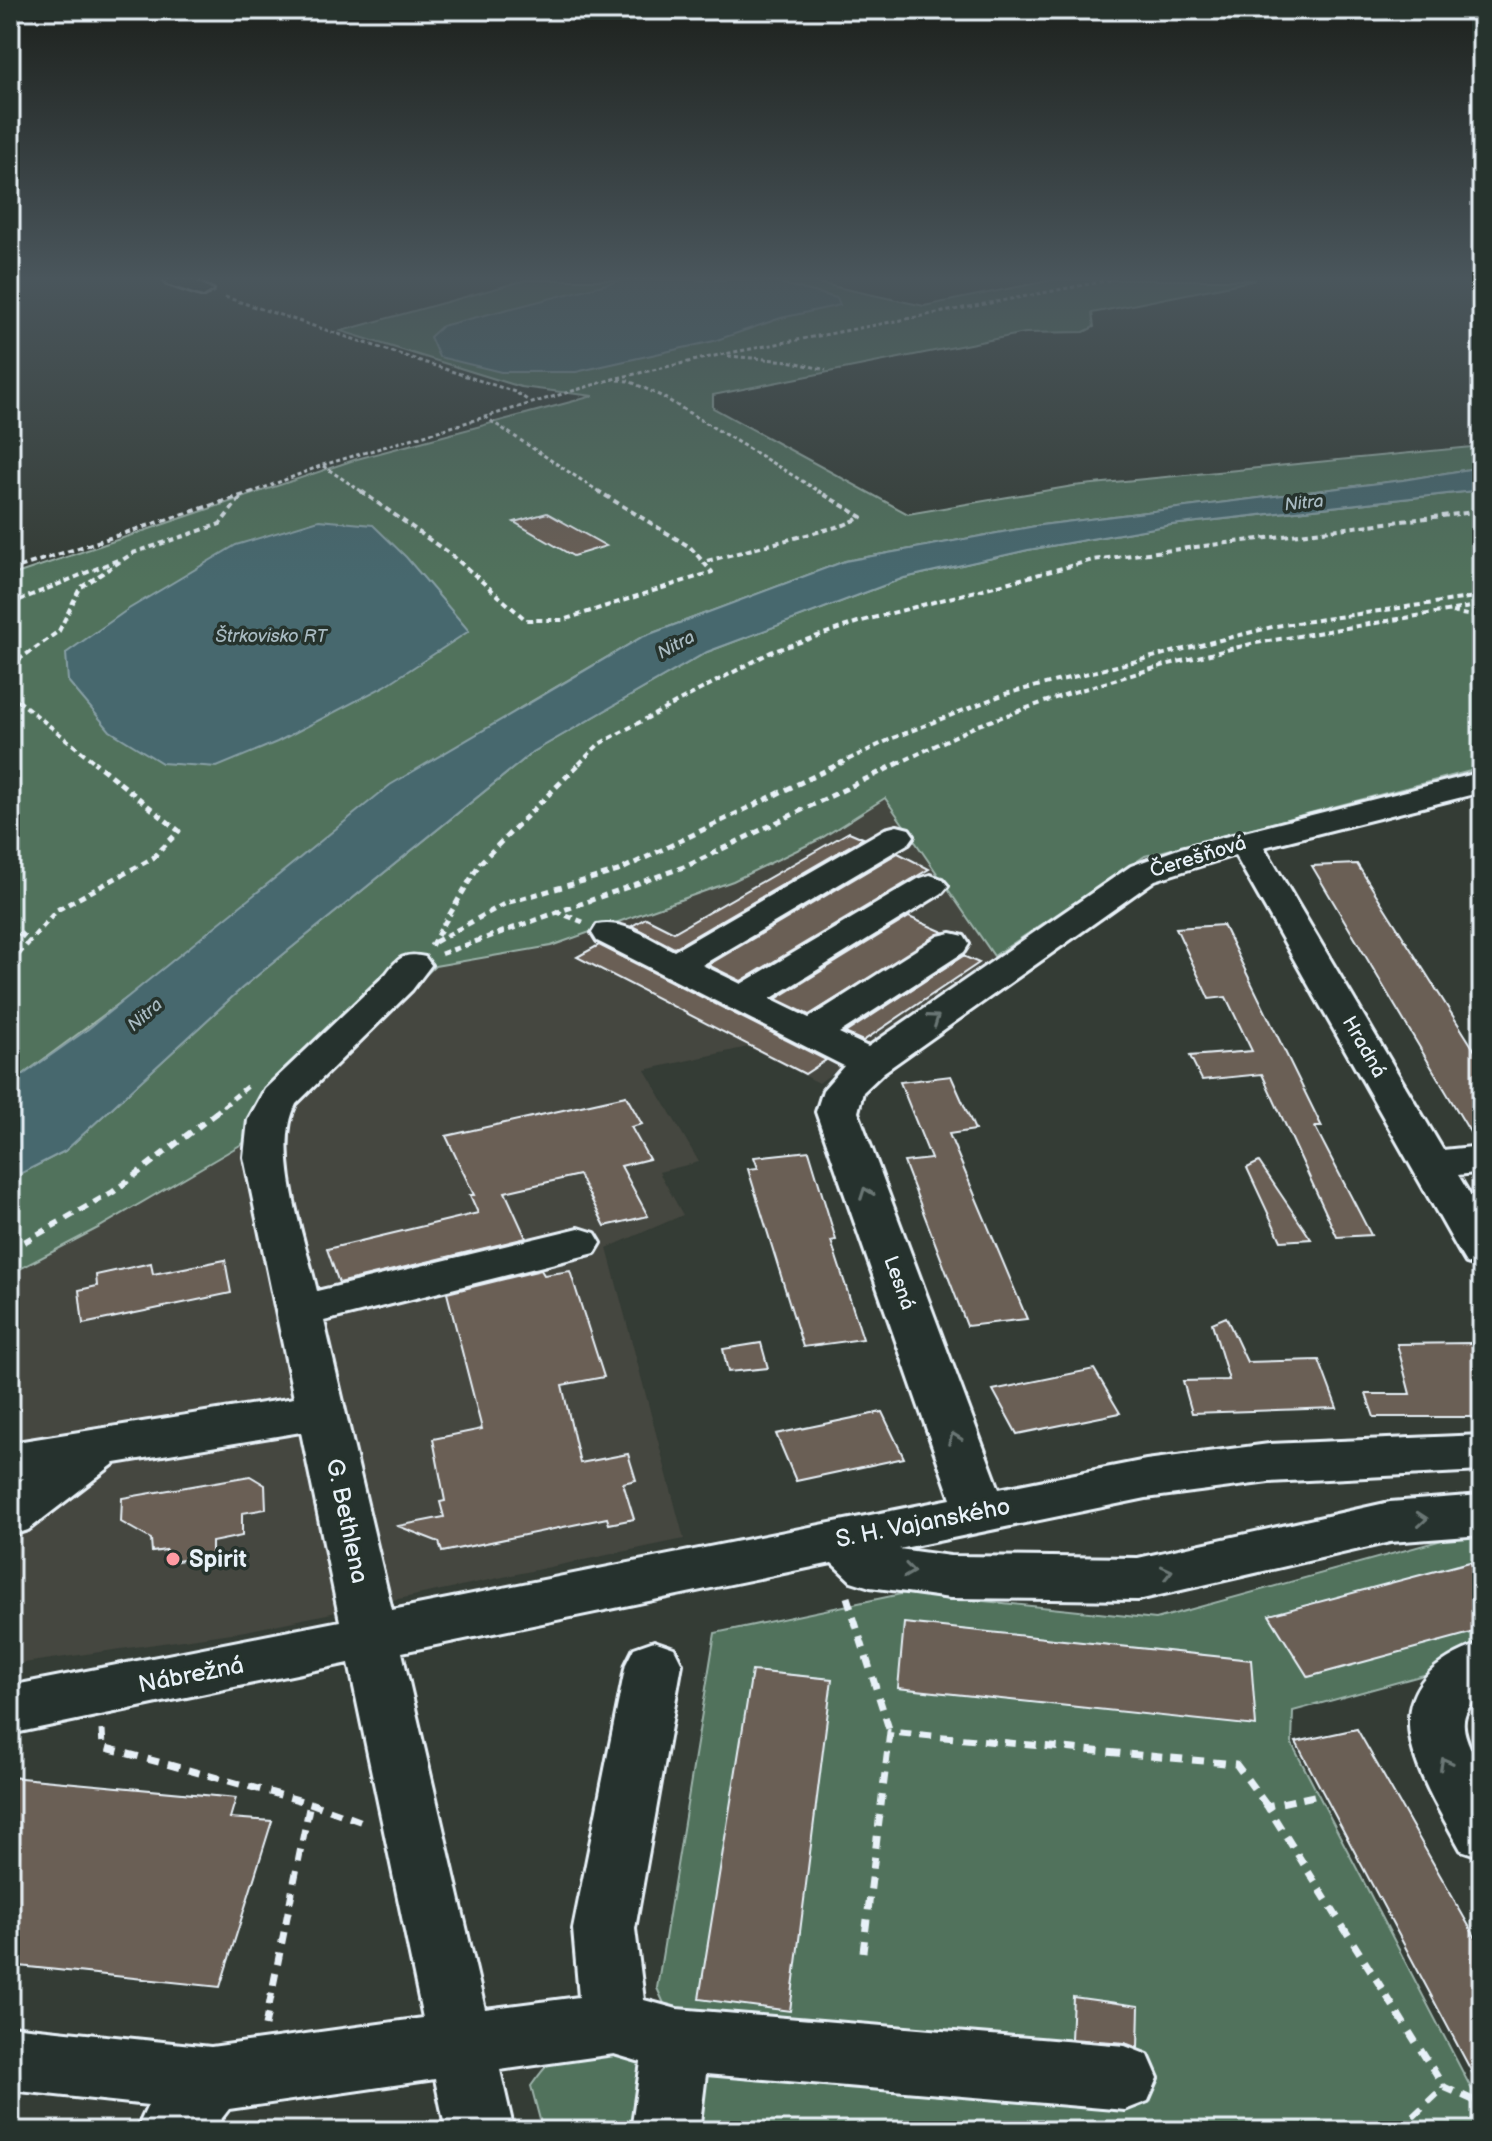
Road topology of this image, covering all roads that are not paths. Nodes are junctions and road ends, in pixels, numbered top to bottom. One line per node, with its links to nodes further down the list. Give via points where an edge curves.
1 (1482, 782): 3 (street, Čerešňová)
2 (897, 836): 8 (street)
3 (1245, 843): 11 (street, Čerešňová, one-way to 3, via 1143,873); 13 (street, Hradná)
4 (930, 886): 9 (street)
5 (610, 933): 8 (street)
6 (951, 944): 10 (street)
7 (423, 954): 16 (street, G. Bethlena, via 279,1098 268,1116 265,1157)
8 (674, 966): 9 (street)
9 (742, 1000): 10 (street)
10 (811, 1034): 11 (street)
11 (870, 1064): 21 (street, Lesná, one-way to 11, via 837,1112 846,1085)
12 (1482, 1159): 13 (street)
13 (1432, 1164): 15 (street, Hradná)
14 (579, 1243): 16 (street)
15 (1482, 1253)
16 (300, 1311): 17 (street, G. Bethlena)
17 (323, 1411): 18 (street); 25 (street, G. Bethlena)
18 (107, 1444): 20 (street); 23 (street)
19 (1482, 1453): 21 (street, S. H. Vajanského, via 1230,1467)
20 (10, 1462)
21 (981, 1511): 24 (street, S. H. Vajanského)
22 (1482, 1515): 24 (street, one-way to 22, via 870,1566 950,1577 1138,1579 1390,1522)
23 (10, 1516)
24 (843, 1539): 25 (street, S. H. Vajanského)
25 (371, 1639): 28 (street, Nábrežná); 32 (street, G. Bethlena)
26 (654, 1664): 30 (street, via 604,1929)
27 (1482, 1666): 29 (street, one-way to 27, via 1437,1747 1435,1715 1447,1693)
28 (10, 1710)
29 (1482, 1831)
30 (614, 2023): 31 (street); 32 (street)
31 (677, 2040): 34 (street); 38 (street)
32 (463, 2045): 35 (street); 37 (street, G. Bethlena)
33 (10, 2058): 35 (street)
34 (1125, 2078)
35 (211, 2079): 36 (street)
36 (170, 2131)
37 (480, 2131)
38 (665, 2131)

